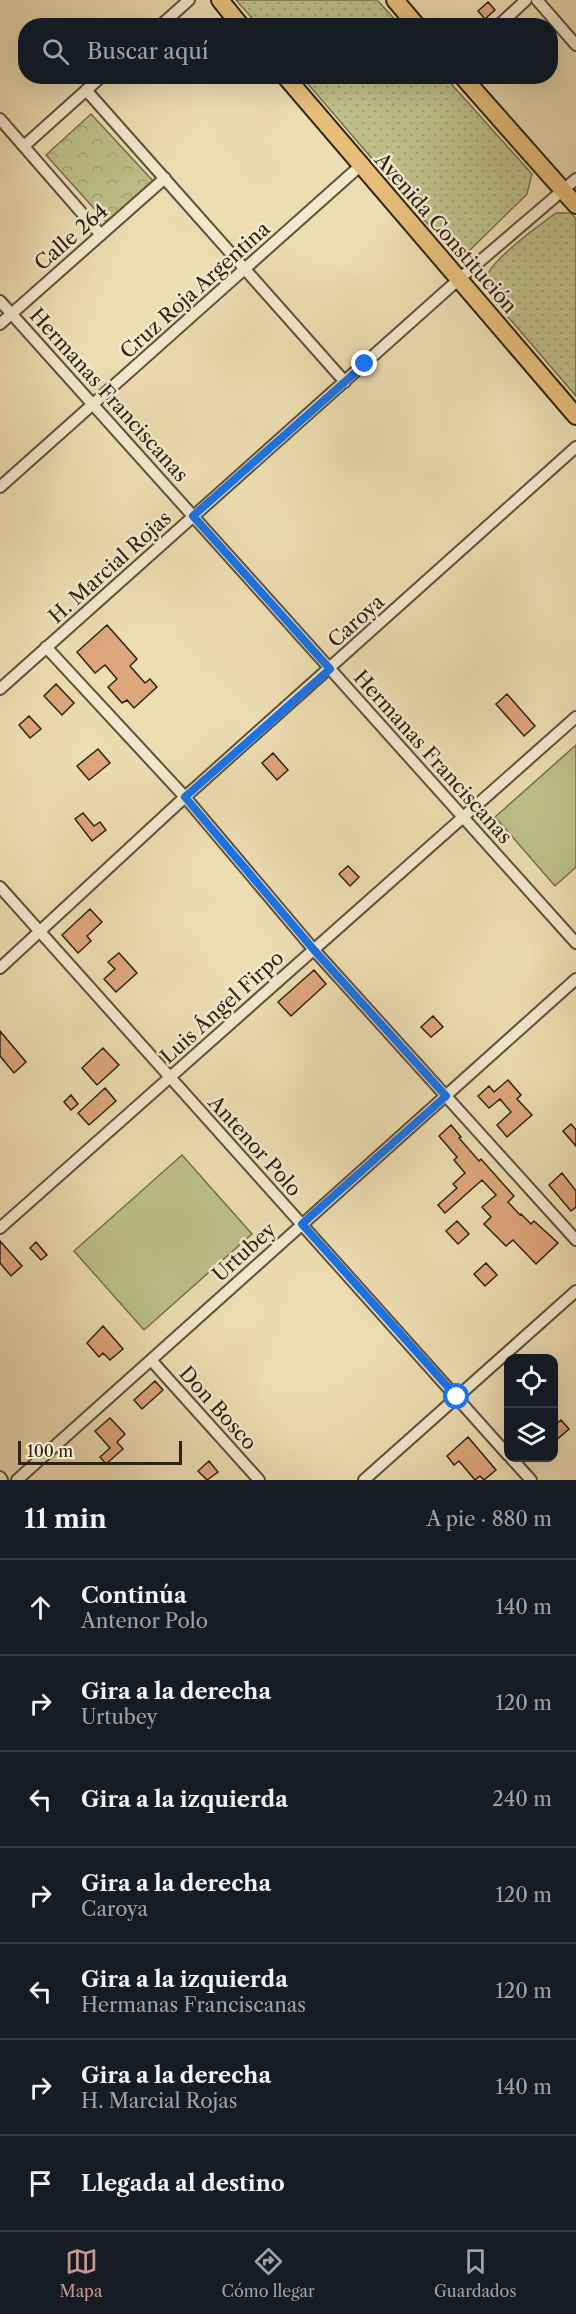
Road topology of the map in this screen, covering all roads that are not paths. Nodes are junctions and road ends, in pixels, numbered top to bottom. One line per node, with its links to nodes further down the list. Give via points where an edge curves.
1 (189, 0): 6 (street)
2 (220, 0): 7 (main road)
3 (395, 0): 8 (main road)
4 (526, 0): 9 (street)
5 (537, 0): 10 (street)
6 (169, 18)
7 (235, 18)
8 (410, 18)
9 (507, 18)
10 (553, 18)
11 (558, 24): 12 (street)
12 (576, 45)
13 (93, 84): 16 (street)
14 (292, 84): 19 (main road, Avenida Constitución)
15 (469, 84): 22 (main road)
16 (87, 90): 18 (street); 20 (street)
17 (0, 119): 18 (street)
18 (24, 146): 24 (street)
19 (360, 166): 25 (street, Cruz Roja Argentina); 26 (main road, Avenida Constitución)
20 (165, 178): 24 (street, Calle 264); 25 (street)
21 (576, 179): 22 (street)
22 (563, 191): 23 (main road); 26 (street, H. Marcial Rojas)
23 (576, 205)
24 (101, 235): 28 (street, Calle 264)
25 (245, 270): 30 (street); 31 (street, Cruz Roja Argentina)
26 (458, 280): 30 (street, H. Marcial Rojas); 32 (main road, Avenida Constitución)
27 (0, 301): 28 (street, Hermanas Franciscanas)
28 (11, 313): 29 (street, Calle 264); 31 (street, Hermanas Franciscanas)
29 (0, 324)
30 (345, 382): 35 (street, H. Marcial Rojas)
31 (93, 405): 34 (street, Cruz Roja Argentina); 35 (street, Hermanas Franciscanas)
32 (576, 416)
33 (576, 447): 37 (street, Caroya)
34 (0, 487)
35 (193, 516): 36 (street, H. Marcial Rojas); 37 (street, Hermanas Franciscanas)
36 (46, 647): 38 (street, H. Marcial Rojas); 40 (street)
37 (330, 669): 40 (street, Caroya); 41 (street, Hermanas Franciscanas)
38 (0, 689)
39 (576, 717): 41 (street, Luis Ángel Firpo)
40 (185, 797): 43 (street, Caroya); 45 (street)
41 (463, 817): 44 (street, Hermanas Franciscanas); 45 (street, Luis Ángel Firpo)
42 (0, 887): 43 (street, Antenor Polo)
43 (39, 931): 46 (street, Caroya); 48 (street, Antenor Polo)
44 (576, 943)
45 (314, 950): 48 (street, Luis Ángel Firpo); 49 (street)
46 (0, 968)
47 (576, 979): 49 (street, Urtubey)
48 (170, 1078): 50 (street, Antenor Polo); 51 (street, Luis Ángel Firpo)
49 (446, 1096): 50 (street, Urtubey); 52 (street)
50 (302, 1224): 54 (street, Urtubey); 55 (street, Antenor Polo)
51 (0, 1228)
52 (576, 1240)
53 (576, 1291): 55 (street)
54 (151, 1359): 58 (street, Urtubey); 59 (street, Don Bosco)
55 (457, 1397): 56 (street, Antenor Polo); 60 (street)
56 (504, 1449)
57 (515, 1462): 61 (street, Antenor Polo)
58 (17, 1480)
59 (259, 1480)
60 (364, 1480)
61 (531, 1480)

